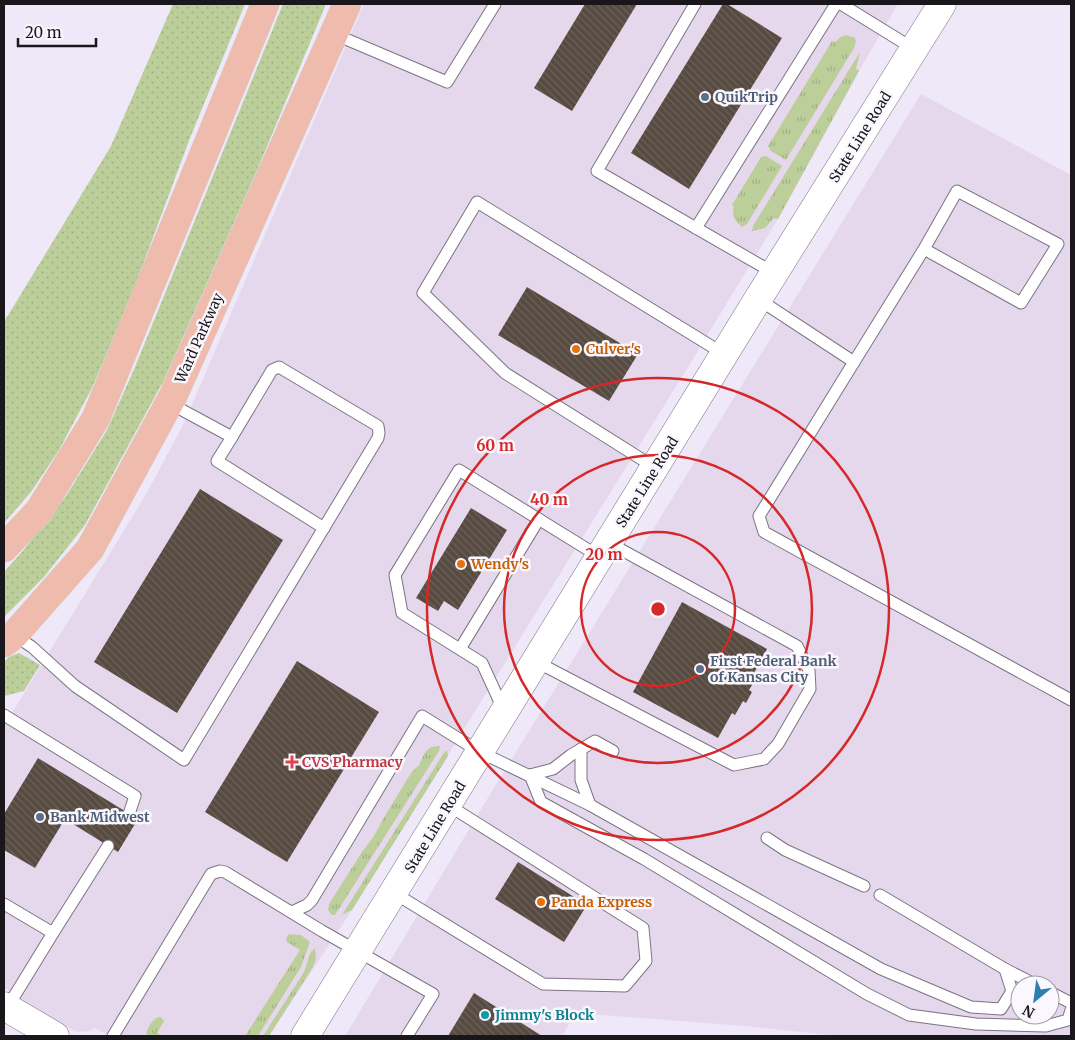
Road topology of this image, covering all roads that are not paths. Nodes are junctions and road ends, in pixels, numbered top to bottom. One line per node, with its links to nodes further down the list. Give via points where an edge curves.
1 (265, 4): 21 (main road, via 96,418 39,511)
2 (347, 4): 8 (main road, Ward Parkway)
3 (495, 4): 8 (lane, via 447,82)
4 (695, 4): 10 (lane, via 597,171)
5 (836, 4): 10 (lane)
6 (840, 4): 9 (lane)
7 (942, 4): 9 (main road, State Line Road)
8 (334, 34): 16 (main road, Ward Parkway)
9 (914, 49): 12 (main road, State Line Road)
10 (696, 228): 12 (lane)
11 (924, 249): 11 (lane, via 1021,303 1058,244 957,191); 15 (lane)
12 (775, 274): 13 (main road, State Line Road)
13 (758, 299): 14 (main road, State Line Road); 15 (lane)
14 (725, 355): 18 (main road, State Line Road); 18 (lane, via 477,202 423,293 505,373)
15 (854, 362): 26 (lane, via 759,516 764,532)
16 (170, 403): 17 (lane); 23 (main road, Ward Parkway, via 90,549)
17 (232, 437): 20 (lane, via 217,461); 20 (lane, via 272,370 279,367 378,426 378,438)
18 (656, 468): 22 (main road, State Line Road)
19 (539, 519): 22 (lane); 24 (lane); 24 (lane, via 459,470 400,566 395,575 402,613)
20 (324, 528): 23 (lane, via 184,760 75,686 32,647)
21 (4, 548)
22 (605, 550): 25 (main road, State Line Road); 25 (lane, via 797,646 809,670 810,688 778,744 764,759 734,765)
23 (9, 639)
24 (460, 649): 27 (lane, via 482,663)
25 (535, 661): 27 (main road, State Line Road)
26 (1071, 700)
27 (504, 712): 31 (main road, State Line Road)
28 (4, 715): 35 (lane, via 135,796)
29 (581, 749): 30 (lane, via 595,741); 32 (lane, via 554,769); 34 (lane, via 581,780)
30 (613, 751)
31 (480, 752): 32 (lane); 33 (main road, State Line Road); 42 (lane, via 422,716 312,900)
32 (530, 775): 34 (lane); 50 (lane, via 541,802 644,859 867,994 909,1014 976,1024 1046,1026 1068,1020)
33 (448, 805): 39 (main road, State Line Road); 39 (lane, via 643,928 646,961 625,986 543,984)
34 (590, 805): 45 (lane, via 881,969 971,1007 1002,1009 1012,991)
35 (130, 814)
36 (768, 838): 38 (lane, via 785,850)
37 (108, 846): 43 (lane)
38 (864, 886)
39 (394, 893): 44 (main road, State Line Road)
40 (880, 895): 45 (lane)
41 (4, 904): 43 (lane)
42 (292, 912): 44 (lane); 52 (lane, via 225,872 215,871)
43 (53, 933): 49 (lane)
44 (358, 952): 53 (main road, State Line Road); 54 (lane, via 433,994)
45 (1005, 969): 46 (lane)
46 (1017, 975)
47 (1060, 998): 48 (lane)
48 (1071, 1004)
49 (5, 1007): 51 (main road)
50 (1071, 1010)
51 (55, 1036)
52 (113, 1036)
53 (305, 1036)
54 (407, 1036)

